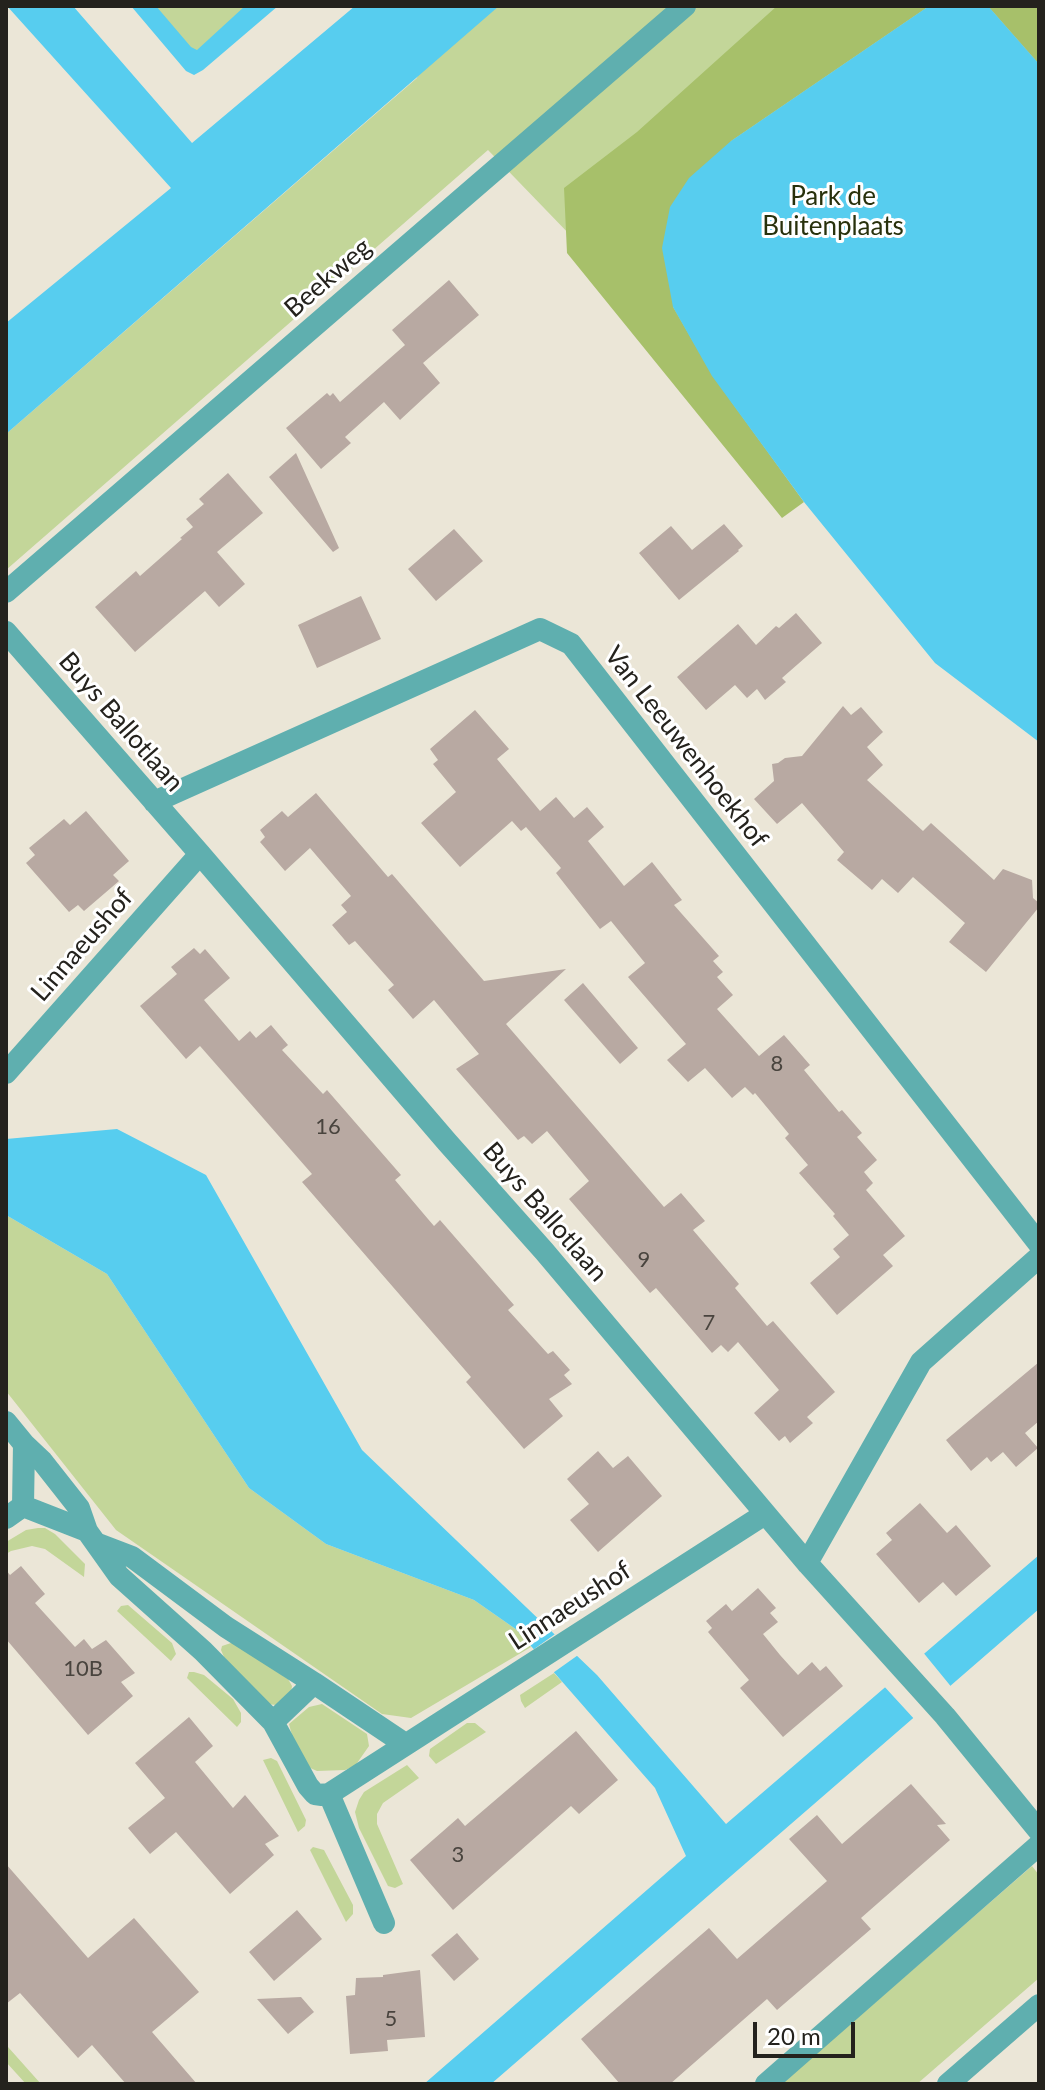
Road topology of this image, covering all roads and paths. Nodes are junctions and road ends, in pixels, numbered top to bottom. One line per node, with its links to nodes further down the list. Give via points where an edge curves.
1 (685, 6): 2 (street, Beekweg)
2 (6, 592)
3 (6, 632): 4 (street, Buys Ballotlaan)
4 (154, 802): 5 (street, Buys Ballotlaan); 7 (street, Van Leeuwenhoekhof, via 540,629 571,644)
5 (200, 854): 6 (street, Linnaeushof); 12 (street, Buys Ballotlaan)
6 (6, 1073)
7 (1039, 1244)
8 (1039, 1257): 14 (street, via 921,1362)
9 (6, 1422): 10 (street)
10 (24, 1444): 11 (street); 13 (street, via 79,1508)
11 (14, 1512): 13 (street)
12 (765, 1514): 14 (street, Buys Ballotlaan); 19 (street, Linnaeushof)
13 (92, 1537): 15 (street, via 132,1557); 16 (street, via 119,1576)
14 (807, 1563): 21 (street, Buys Ballotlaan, via 945,1716)
15 (226, 1627): 16 (street); 17 (street)
16 (203, 1651): 18 (street)
17 (314, 1683): 18 (street); 19 (street)
18 (273, 1722): 20 (street, via 308,1786 315,1794)
19 (405, 1744): 20 (street, Linnaeushof)
20 (329, 1794): 23 (street)
21 (1039, 1831)
22 (1039, 1845): 25 (street)
23 (384, 1923)
24 (1039, 2005): 26 (street)
25 (766, 2084)
26 (948, 2084)

